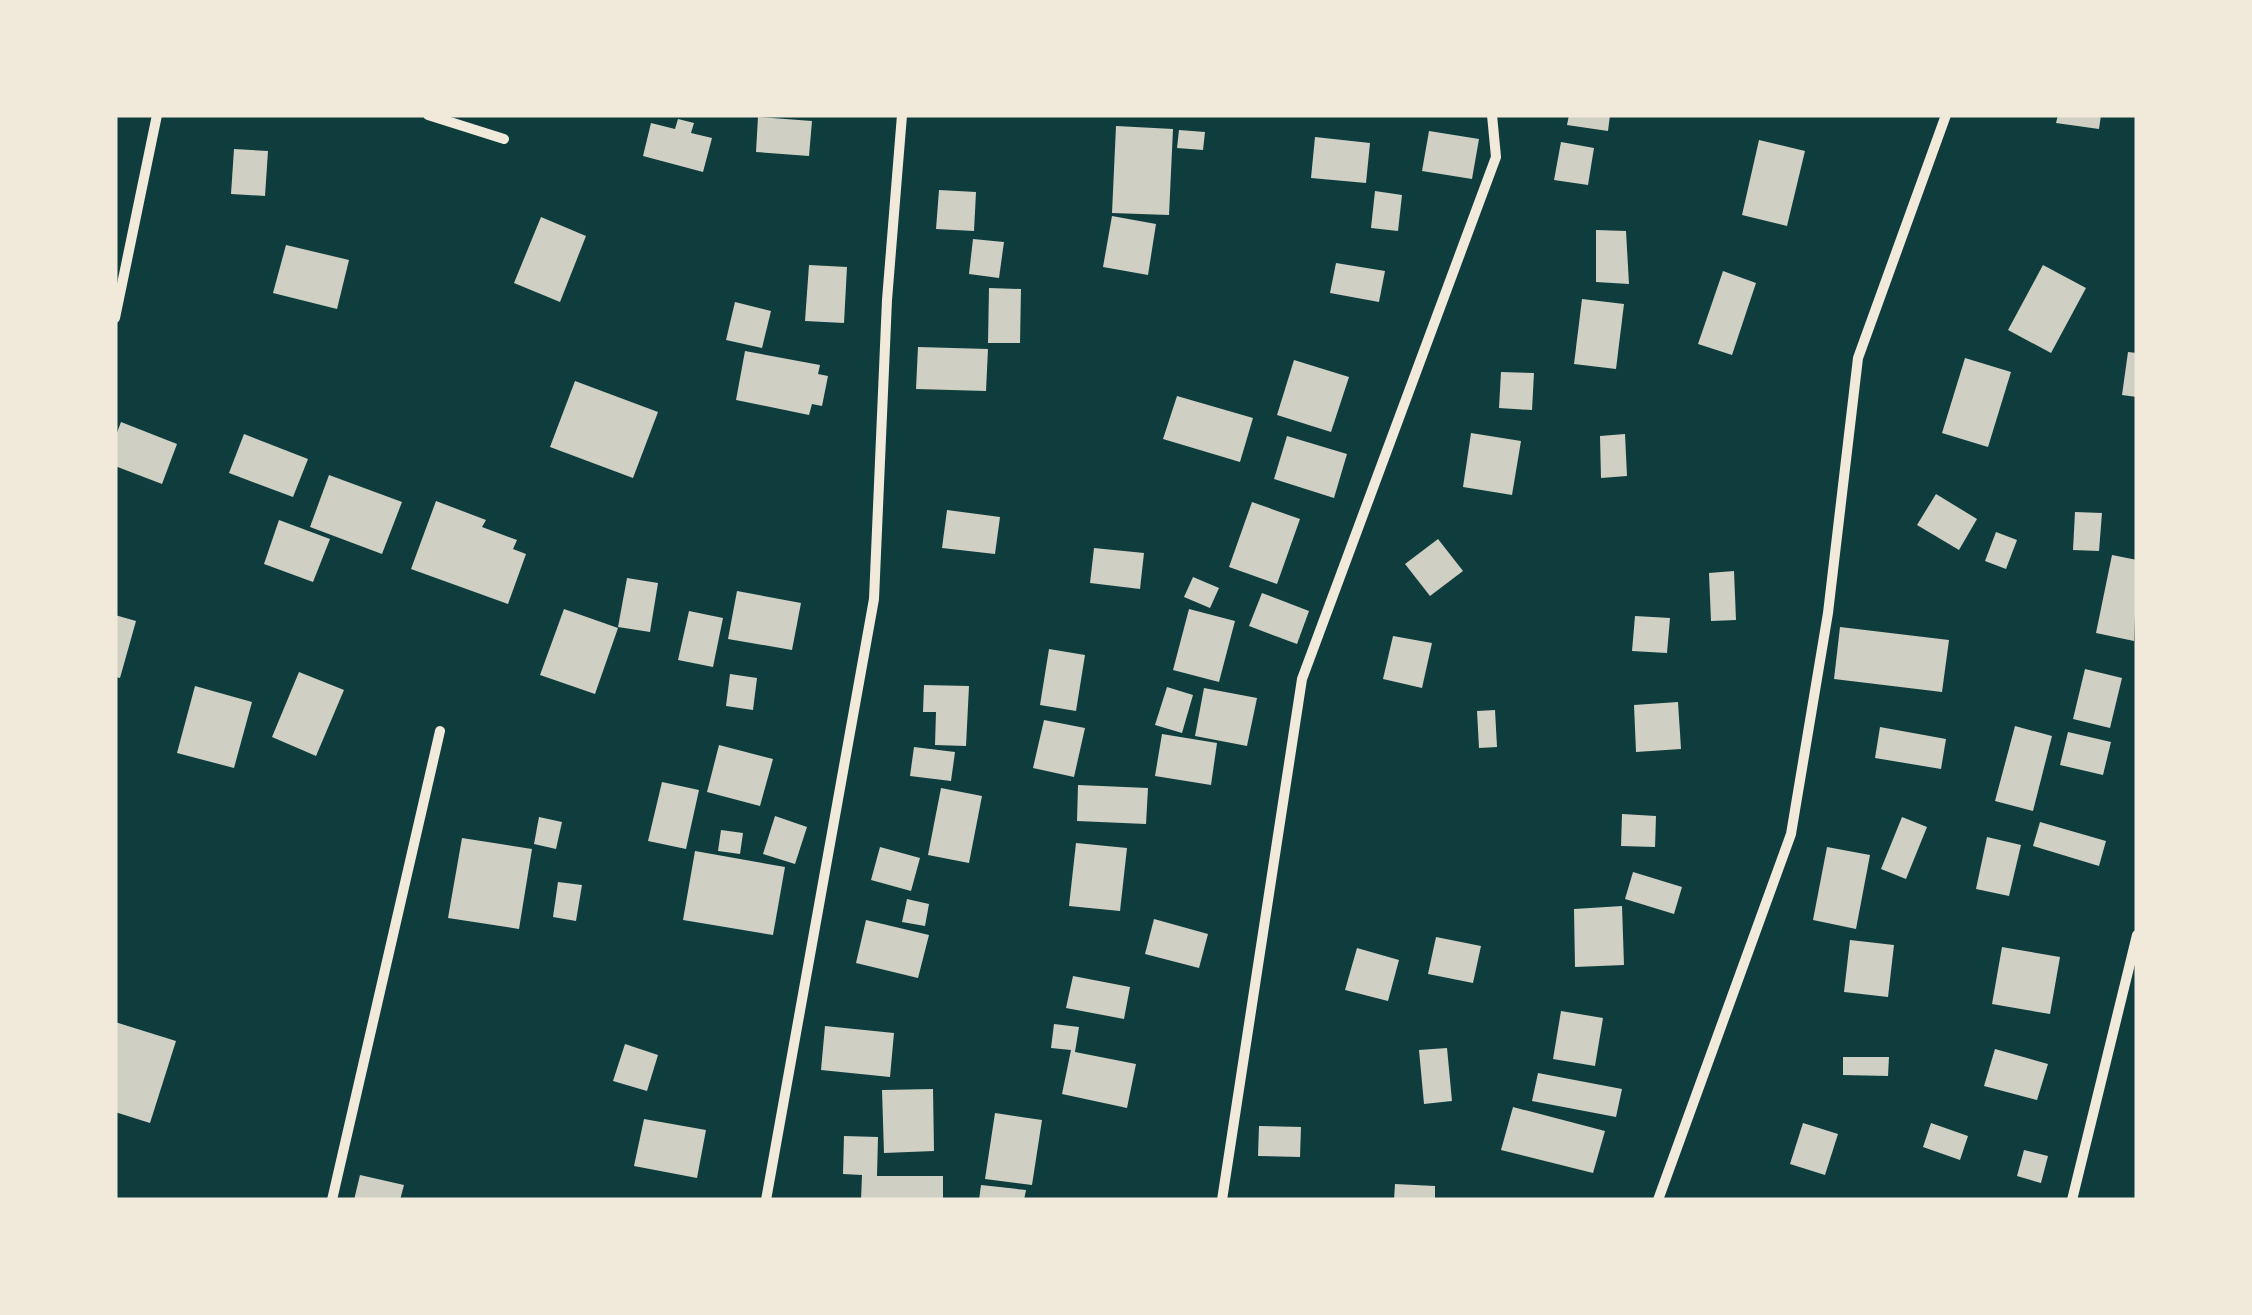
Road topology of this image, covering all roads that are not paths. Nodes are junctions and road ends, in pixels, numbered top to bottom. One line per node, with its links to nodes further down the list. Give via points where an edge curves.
1 (157, 115): 7 (street)
2 (428, 115): 6 (street)
3 (902, 115): 11 (street, via 874,599)
4 (1492, 115): 12 (street, via 1496,156 1302,679)
5 (1946, 115): 13 (street, via 1858,358 1828,612 1791,834)
6 (504, 138)
7 (115, 318)
8 (440, 731): 10 (street)
9 (2137, 935): 14 (street)
10 (332, 1200)
11 (766, 1200)
12 (1222, 1200)
13 (1658, 1200)
14 (2072, 1200)

